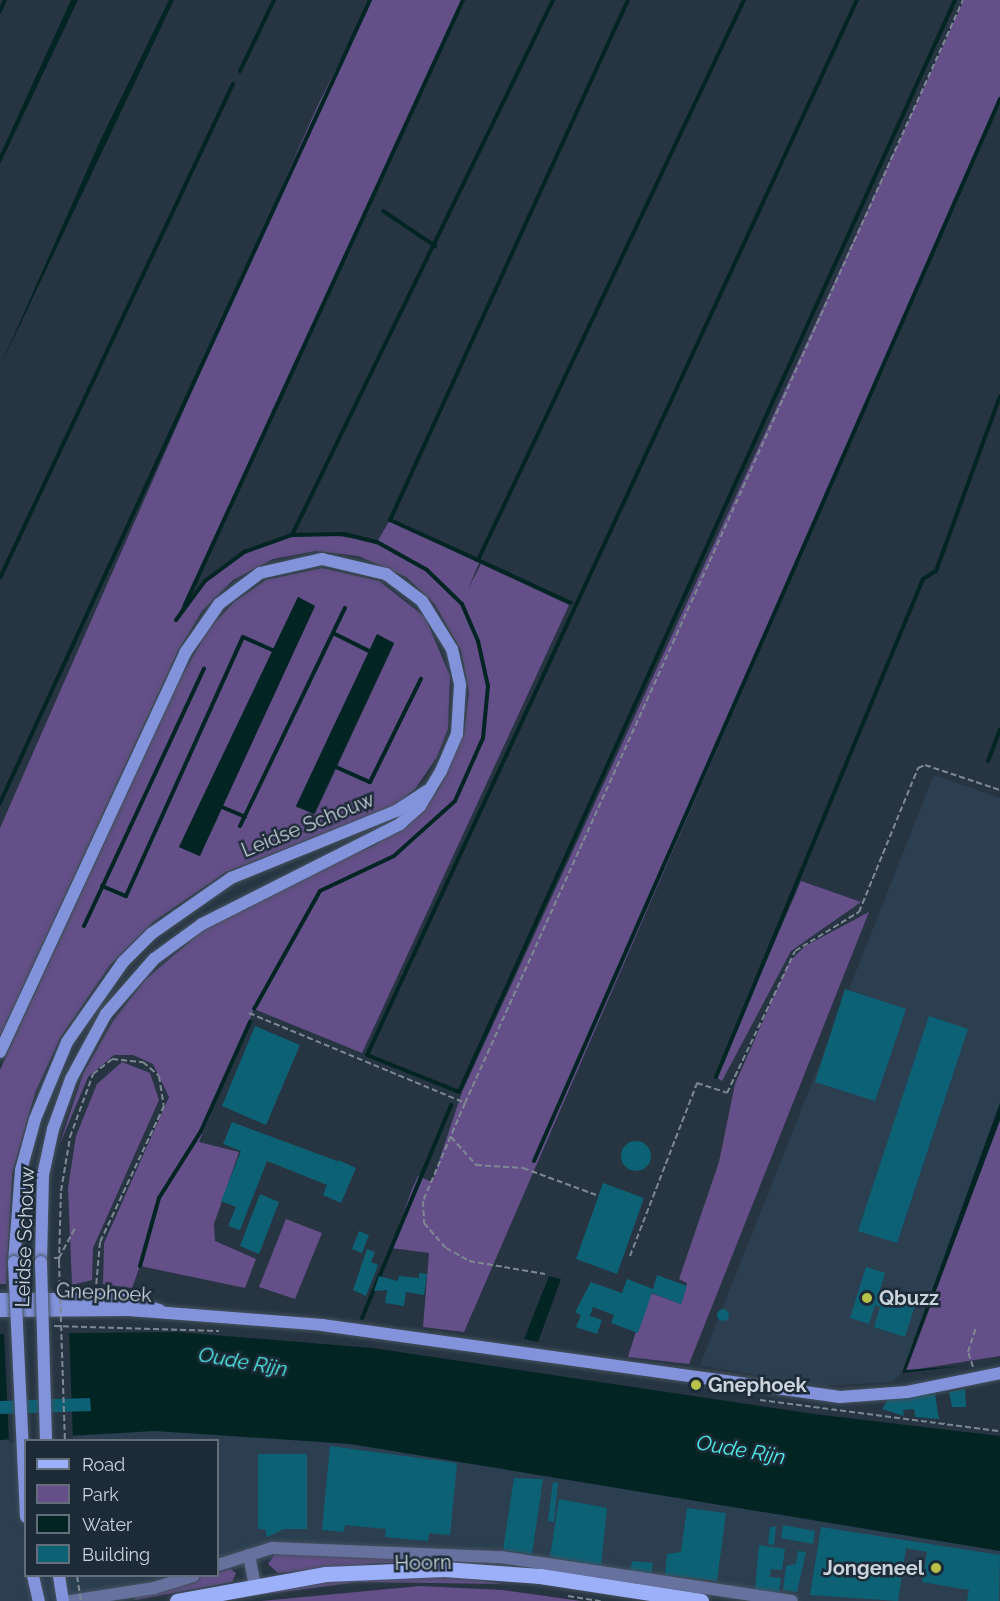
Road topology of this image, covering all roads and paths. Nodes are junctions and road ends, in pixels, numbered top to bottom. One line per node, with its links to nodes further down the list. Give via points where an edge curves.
1 (963, 0): 6 (path)
2 (428, 790): 5 (street, Leidse Schouw, via 452,748 461,698 452,649 433,615 407,588 364,566 300,560 260,573 219,604 185,652); 12 (street, Leidse Schouw, via 420,806 371,843 256,892 175,943 106,1014 71,1079 53,1129 43,1175); 25 (street, Leidse Schouw, bridge, via 377,819 289,850 231,878 151,934 123,962 67,1042 34,1119 21,1170 14,1262)
3 (1000, 790): 10 (path, via 925,765 918,768 859,912 795,951 727,1093 697,1083)
4 (249, 1013): 6 (path)
5 (0, 1052)
6 (465, 1103): 7 (path)
7 (452, 1137): 8 (path, via 476,1165 523,1168); 13 (path, via 423,1201 424,1222 431,1234 469,1261)
8 (598, 1196)
9 (75, 1228): 11 (path)
10 (630, 1256)
11 (59, 1260): 12 (path); 14 (path, Leidse Schouw, via 61,1191 70,1137 93,1074 112,1059 143,1062 159,1076 164,1106 100,1242); 24 (path, Leidse Schouw, bridge)
12 (47, 1262): 23 (street, Leidse Schouw, bridge)
13 (545, 1274)
14 (96, 1287)
15 (0, 1299): 17 (street, Gnephoek, via 121,1299)
16 (0, 1311): 17 (street, Gnephoek, via 129,1310)
17 (171, 1315): 22 (street, Gnephoek, via 322,1324 840,1396 908,1392)
18 (96, 1326): 20 (path, Gnephoek)
19 (976, 1327): 22 (path, via 968,1352)
20 (224, 1331)
21 (1000, 1373): 22 (street, Gnephoek)
22 (976, 1378)
23 (46, 1439)
24 (65, 1439)
25 (24, 1474)
26 (249, 1555): 27 (street, Hoorn, via 272,1548 319,1548); 28 (street, Hoorn); 35 (street)
27 (501, 1557): 29 (street); 34 (street, Hoorn)
28 (219, 1565)
29 (500, 1573): 34 (main road, Hoorn); 35 (main road, Hoorn, via 385,1570)
30 (33, 1577): 38 (street)
31 (59, 1577): 39 (street)
32 (77, 1577): 41 (path, bridge)
33 (187, 1577): 40 (street, via 154,1588)
34 (609, 1581): 37 (street, Hoorn); 44 (main road, Hoorn)
35 (255, 1585): 42 (main road, Hoorn)
36 (561, 1595): 43 (path)
37 (727, 1596): 45 (street, Hoorn)
38 (39, 1601)
39 (63, 1601)
40 (70, 1601)
41 (81, 1601)
42 (177, 1601)
43 (601, 1601)
44 (701, 1601)
45 (792, 1601)

